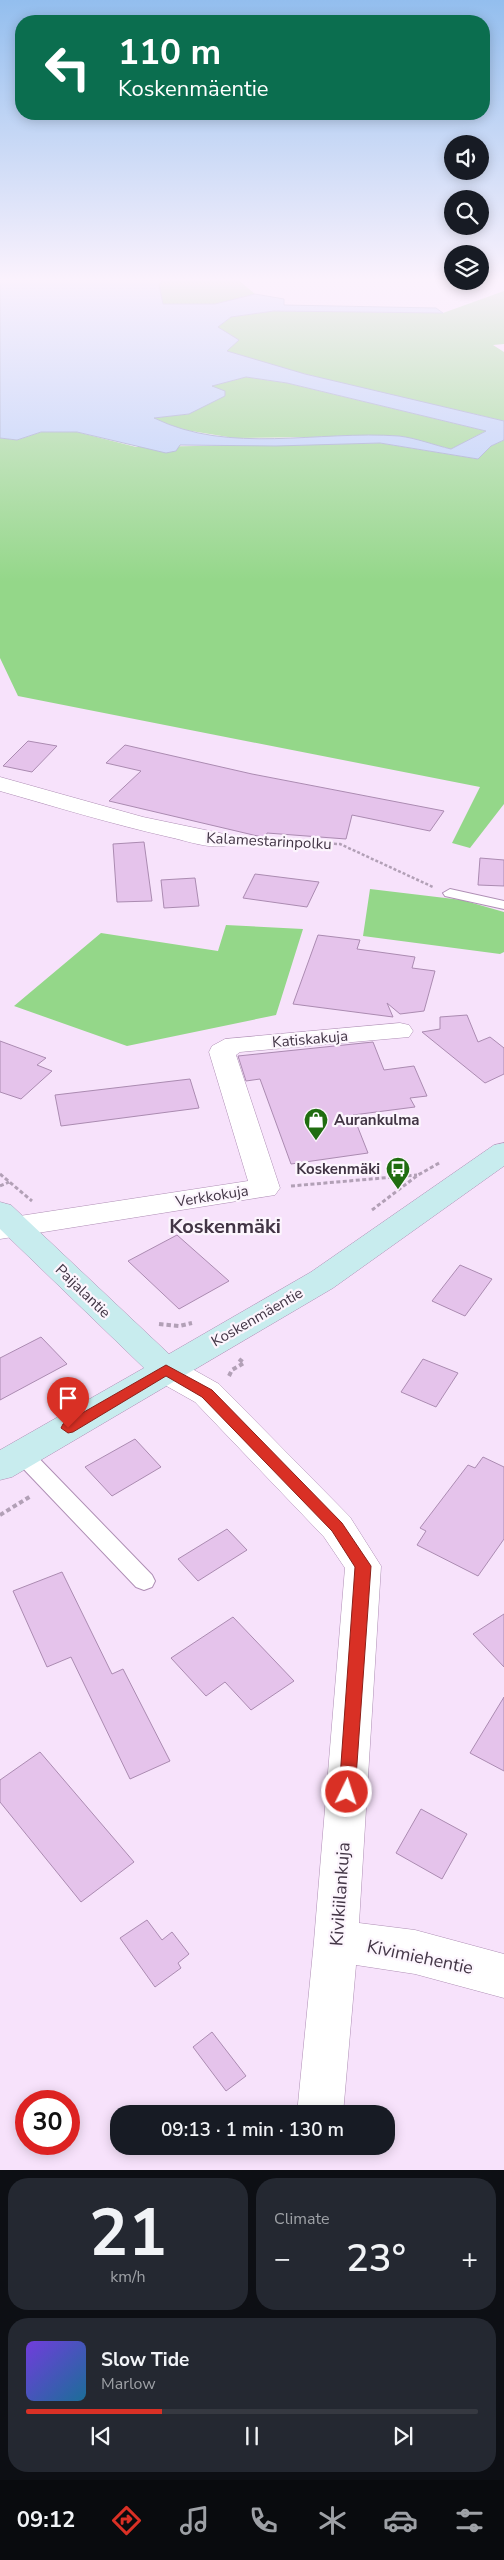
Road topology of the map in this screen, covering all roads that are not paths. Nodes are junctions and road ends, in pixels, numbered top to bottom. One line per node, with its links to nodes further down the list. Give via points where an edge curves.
1 (0, 784): 2 (street, Kalamestarinpolku, via 138,823)
2 (221, 840)
3 (450, 893): 4 (lane)
4 (504, 905)
5 (400, 1031): 6 (street, Katiskakuja, via 234,1046)
6 (222, 1052): 8 (street, Verkkokuja, via 265,1188 57,1221)
7 (504, 1152): 9 (street, Koskenmäentie, via 322,1280)
8 (6, 1223): 9 (street, Paijalantie)
9 (166, 1370): 10 (street, Koskenmäentie); 12 (street, Kivikiilankuja, via 207,1393 337,1527 363,1566)
10 (11, 1461): 11 (lane)
11 (144, 1581)
12 (336, 1941): 13 (street, Kivimiehentie, via 415,1952); 14 (street, Kivikiilankuja)
13 (504, 1976)
14 (321, 2105)

